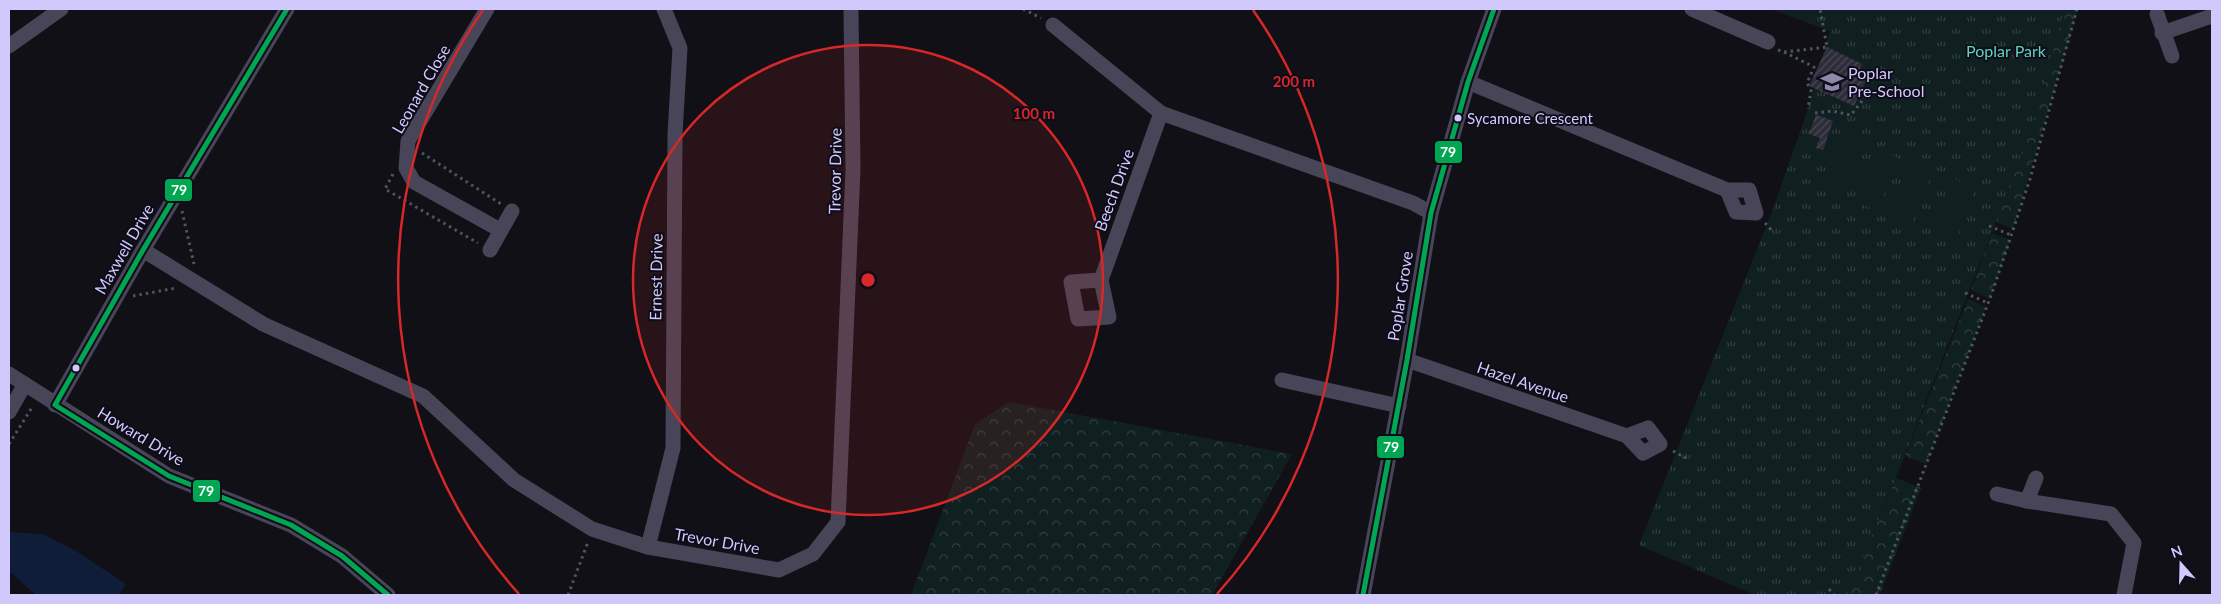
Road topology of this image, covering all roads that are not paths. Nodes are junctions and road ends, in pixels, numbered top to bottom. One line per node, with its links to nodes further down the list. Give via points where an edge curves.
1 (61, 9): 13 (street)
2 (287, 9): 21 (street, Maxwell Drive)
3 (487, 9): 20 (street, Leonard Close, via 408,142 406,168 414,182)
4 (664, 9): 35 (street, Ernest Drive, via 680,48 675,134 673,448)
5 (851, 9): 35 (street, Trevor Drive, via 854,170 838,522 812,554 779,570)
6 (1494, 9): 15 (street, Poplar Grove)
7 (1692, 9): 12 (street)
8 (2157, 14): 11 (street)
9 (2212, 16): 11 (street)
10 (1053, 25): 16 (street)
11 (2162, 33): 14 (street)
12 (1768, 42)
13 (9, 46)
14 (2172, 56)
15 (1468, 82): 17 (street); 19 (street, Poplar Grove)
16 (1161, 113): 19 (street, via 1413,203); 23 (street, Beech Drive)
17 (1726, 190)
18 (512, 211): 20 (street)
19 (1430, 213): 24 (street, Poplar Grove)
20 (500, 230): 22 (street)
21 (142, 250): 28 (street, Maxwell Drive); 35 (street, Trevor Drive, via 263,324 423,396 514,480 592,529)
22 (490, 250)
23 (1101, 280)
24 (1407, 360): 29 (street, Poplar Grove); 31 (street, Hazel Avenue)
25 (9, 374): 27 (street, Howard Drive)
26 (1282, 380): 29 (street)
27 (25, 384): 28 (street, Howard Drive); 30 (street)
28 (55, 405): 37 (street, Howard Drive, via 169,476 291,525 342,556)
29 (1399, 406): 36 (street, Poplar Grove)
30 (9, 412)
31 (1627, 436)
32 (2036, 478): 34 (street)
33 (1997, 494): 34 (street)
34 (2027, 501): 38 (street, via 2111,514 2134,543)
35 (648, 547)
36 (1367, 594)
37 (388, 595)
38 (2124, 595)

